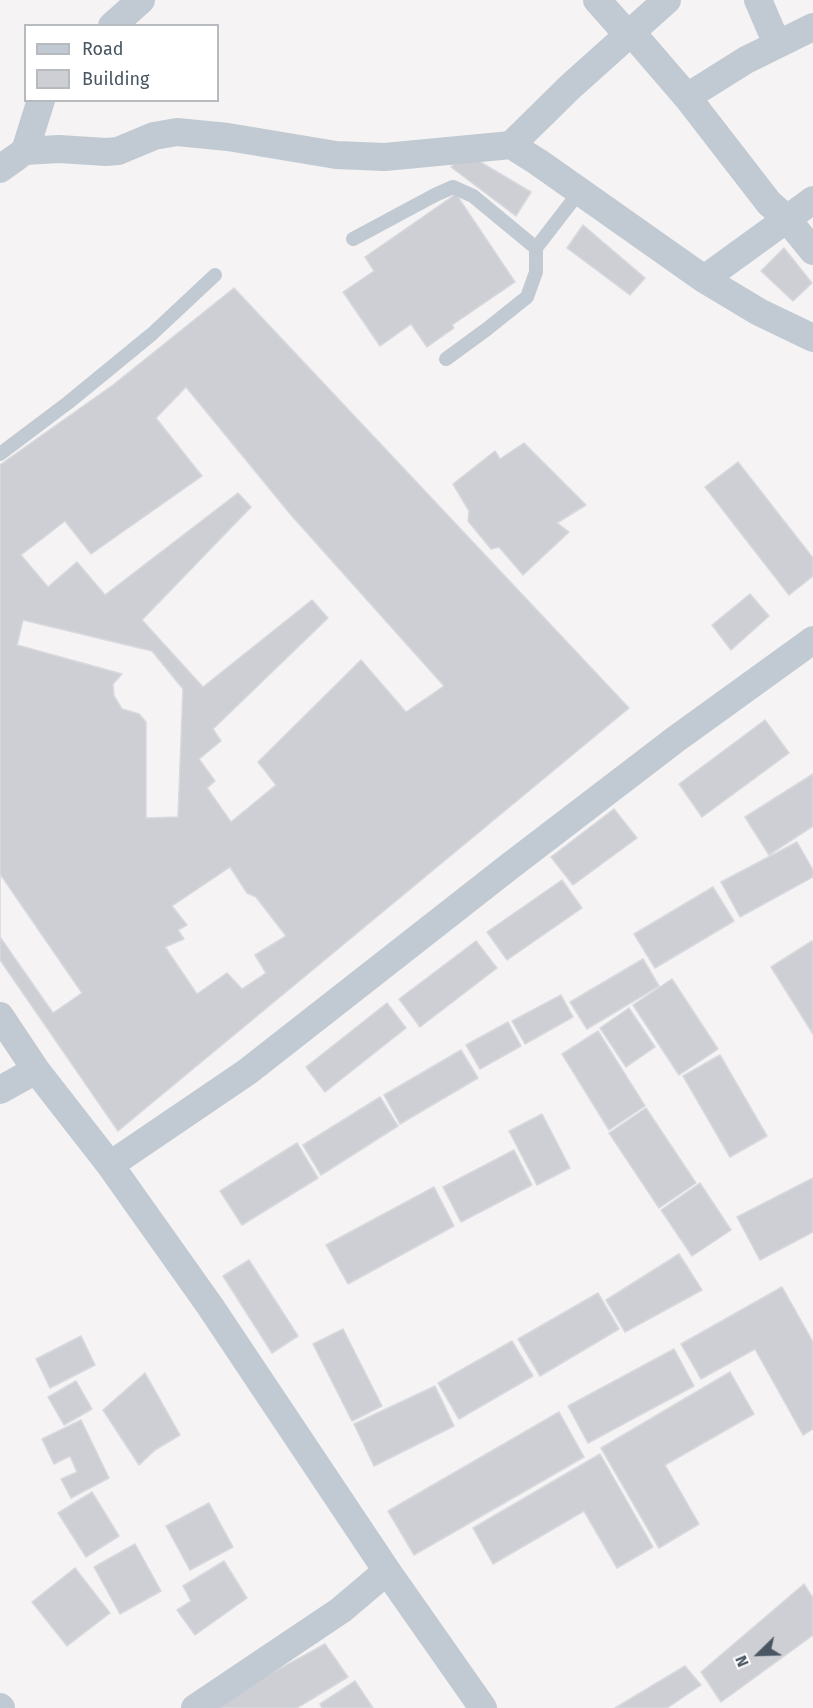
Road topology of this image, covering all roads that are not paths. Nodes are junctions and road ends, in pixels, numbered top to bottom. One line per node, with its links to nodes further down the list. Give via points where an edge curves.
1 (141, 0): 5 (street)
2 (597, 0): 7 (street)
3 (667, 0): 7 (street)
4 (758, 0): 8 (street)
5 (114, 24)
6 (813, 27): 8 (street)
7 (629, 33): 9 (street); 11 (street)
8 (777, 44): 9 (street)
9 (687, 97): 16 (street, via 769,203)
10 (40, 102): 12 (street)
11 (511, 145): 12 (street, via 375,156 336,155 228,136 177,132 154,136 118,151); 14 (street)
12 (25, 151): 13 (street)
13 (0, 169)
14 (580, 191): 18 (lane); 21 (street)
15 (813, 200): 16 (street)
16 (786, 218): 19 (street); 21 (street)
17 (353, 239): 18 (lane, via 453,187 473,196)
18 (536, 248): 23 (lane, via 536,272 527,297)
19 (813, 251)
20 (214, 275): 24 (lane, via 152,334)
21 (704, 279): 22 (street)
22 (813, 338)
23 (446, 359)
24 (0, 454)
25 (813, 640): 29 (street, via 676,739 247,1072)
26 (0, 1016): 27 (street)
27 (36, 1070): 28 (street); 29 (street)
28 (0, 1090)
29 (110, 1165): 30 (street, via 210,1306)
30 (387, 1571): 31 (street, via 341,1610); 32 (street)
31 (195, 1708)
32 (483, 1708)

